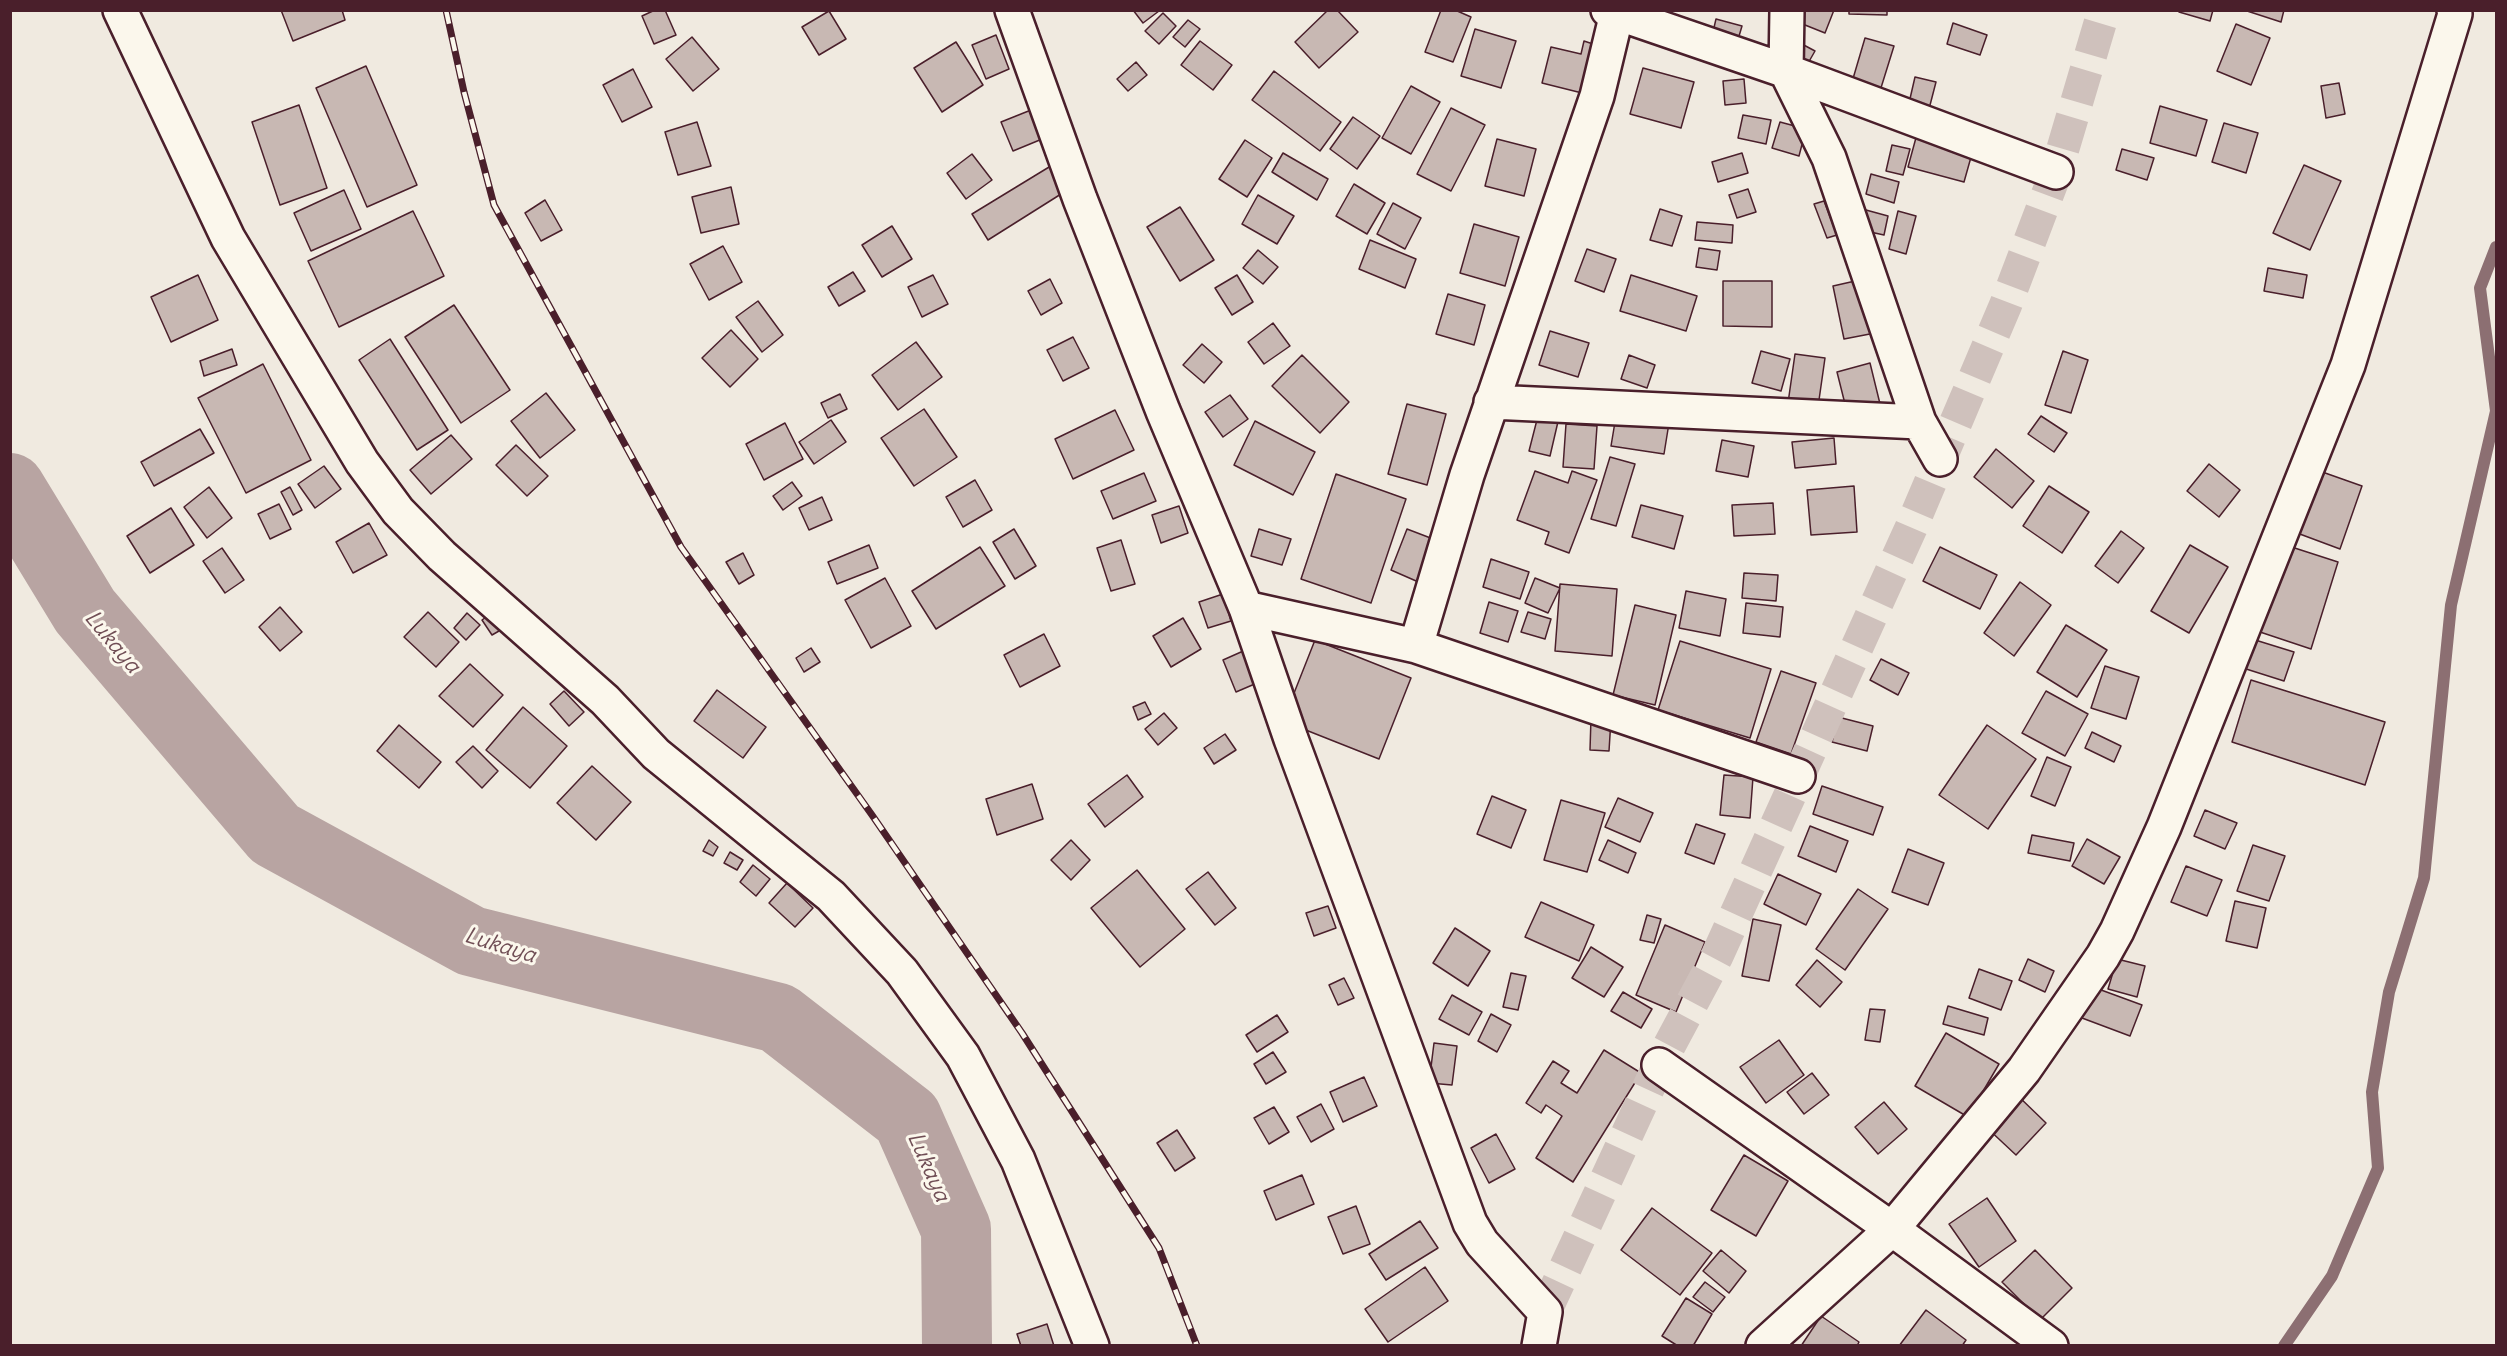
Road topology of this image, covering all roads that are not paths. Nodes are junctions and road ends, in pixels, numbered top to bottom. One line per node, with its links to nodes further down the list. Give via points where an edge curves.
1 (120, 10): 16 (street, via 228,238 398,512 605,700 656,754 831,896 902,972 963,1056 1018,1160)
2 (1012, 10): 11 (street, via 1163,411)
3 (1787, 10): 6 (street)
4 (2454, 10): 15 (street, via 2348,365 2164,827 2117,931 2024,1070)
5 (1612, 12): 6 (street); 8 (street, via 1598,96)
6 (1786, 71): 7 (street); 9 (street, via 1828,158)
7 (2056, 171)
8 (1491, 402): 9 (street); 12 (street)
9 (1919, 422): 10 (street)
10 (1940, 459)
11 (1246, 608): 12 (street); 17 (street, via 1470,1222 1482,1243 1545,1312)
12 (1416, 646): 13 (street)
13 (1798, 776)
14 (1659, 1065): 15 (street)
15 (1892, 1229): 18 (street); 19 (street)
16 (1092, 1346)
17 (1539, 1346)
18 (1763, 1346)
19 (2051, 1346)

